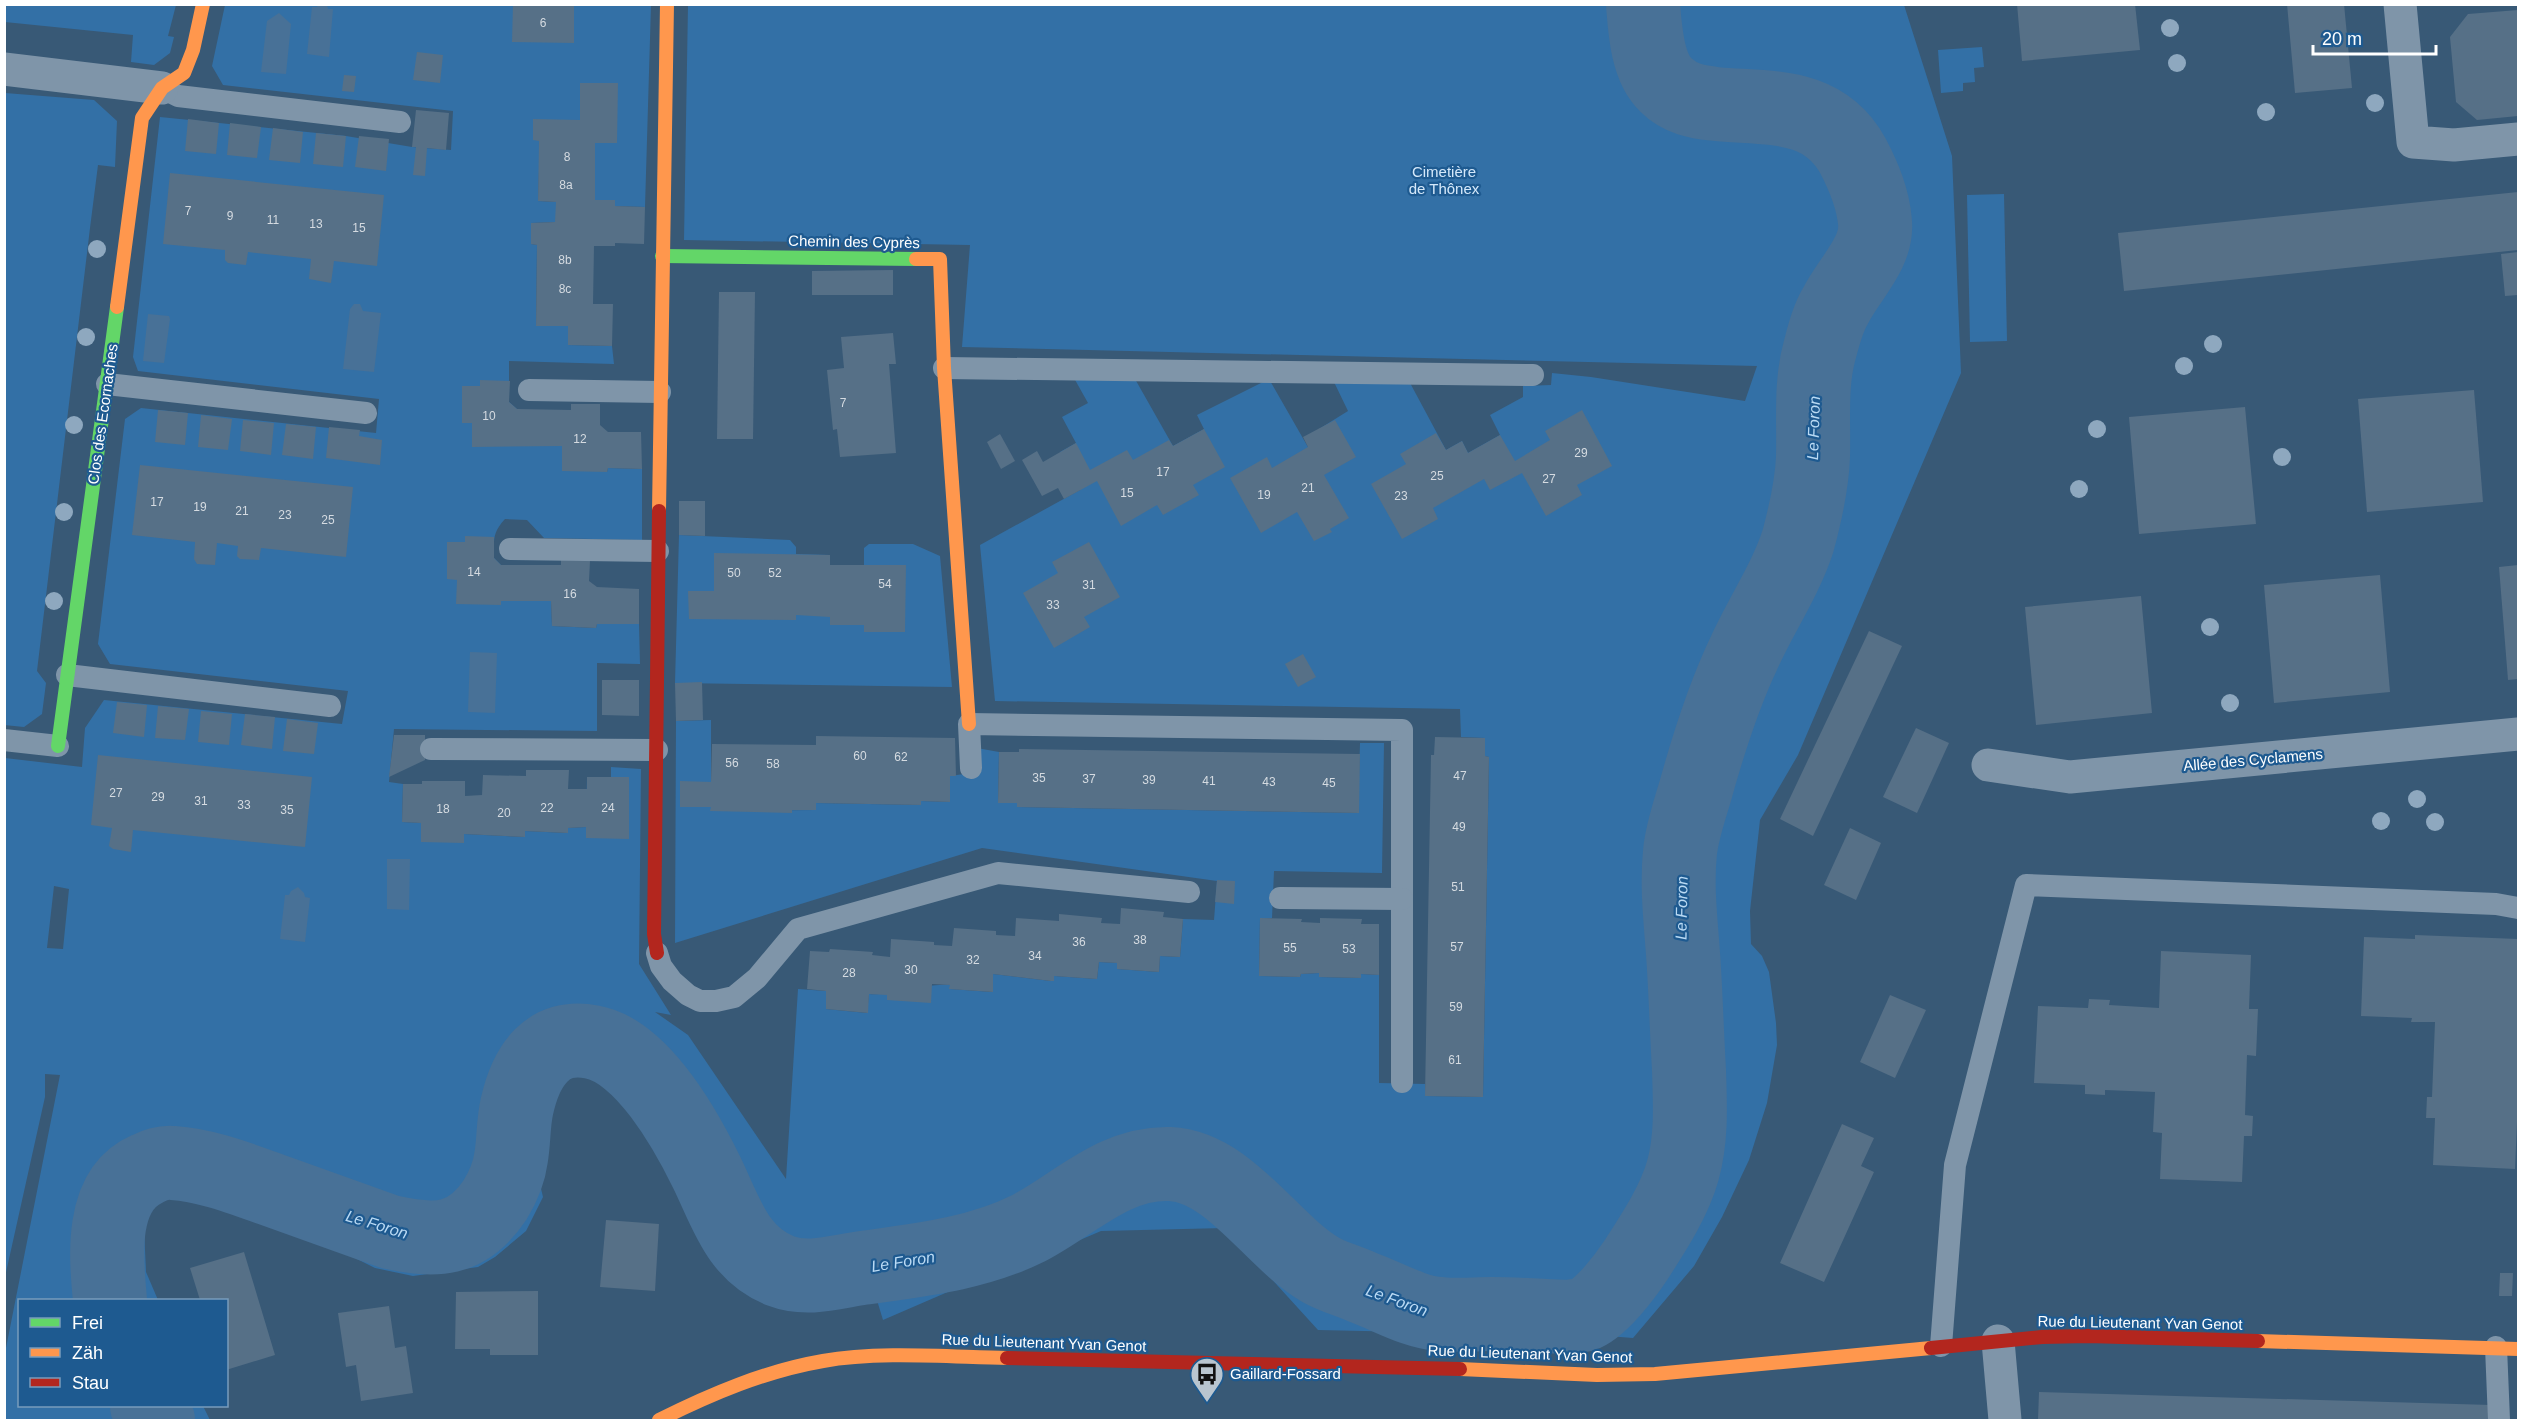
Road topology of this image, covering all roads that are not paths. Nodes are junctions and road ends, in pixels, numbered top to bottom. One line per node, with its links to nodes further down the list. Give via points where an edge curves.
1 (203, 4): 5 (street, Clos des Ecornaches, via 184,73)
2 (667, 4): 8 (street)
3 (2400, 4): 7 (street, via 2413,142 2454,145)
4 (4, 69): 5 (street)
5 (162, 88): 6 (lane, via 178,96); 11 (street, Clos des Ecornaches, via 142,118)
6 (400, 122)
7 (2518, 139)
8 (662, 256): 9 (street, Chemin des Cyprès, via 940,259); 13 (street)
9 (944, 368): 10 (lane); 19 (street, Chemin des Cyprès)
10 (1533, 375)
11 (107, 384): 14 (lane); 17 (street, Clos des Ecornaches)
12 (529, 390): 13 (lane)
13 (660, 392): 16 (street)
14 (366, 413)
15 (510, 549): 16 (lane)
16 (658, 551): 24 (street)
17 (67, 675): 18 (lane); 22 (street, Clos des Ecornaches)
18 (330, 706)
19 (969, 724): 26 (lane); 29 (lane, via 1402,730)
20 (2518, 734): 25 (street, Allée des Cyclamens, via 2070,777)
21 (4, 740): 22 (lane)
22 (58, 746)
23 (432, 749): 24 (lane)
24 (657, 750): 31 (street)
25 (1988, 765)
26 (971, 768)
27 (1189, 892): 31 (lane, via 998,873 798,929 757,978 734,997 716,1001 700,1001 688,995 672,981)
28 (1280, 898): 29 (lane)
29 (1402, 899): 32 (lane)
30 (2518, 908): 34 (lane, via 2026,885 1954,1165)
31 (657, 953)
32 (1402, 1082)
33 (1998, 1341): 34 (street, Rue du Lieutenant Yvan Genot); 35 (street, Rue du Lieutenant Yvan Genot, via 2088,1336); 38 (street)
34 (1941, 1346): 37 (street, Rue du Lieutenant Yvan Genot, via 1731,1368 1597,1375 858,1357 761,1376)
35 (2496, 1347): 36 (street, Rue du Lieutenant Yvan Genot); 39 (lane)
36 (2518, 1349)
37 (659, 1420)
38 (2005, 1420)
39 (2499, 1420)

